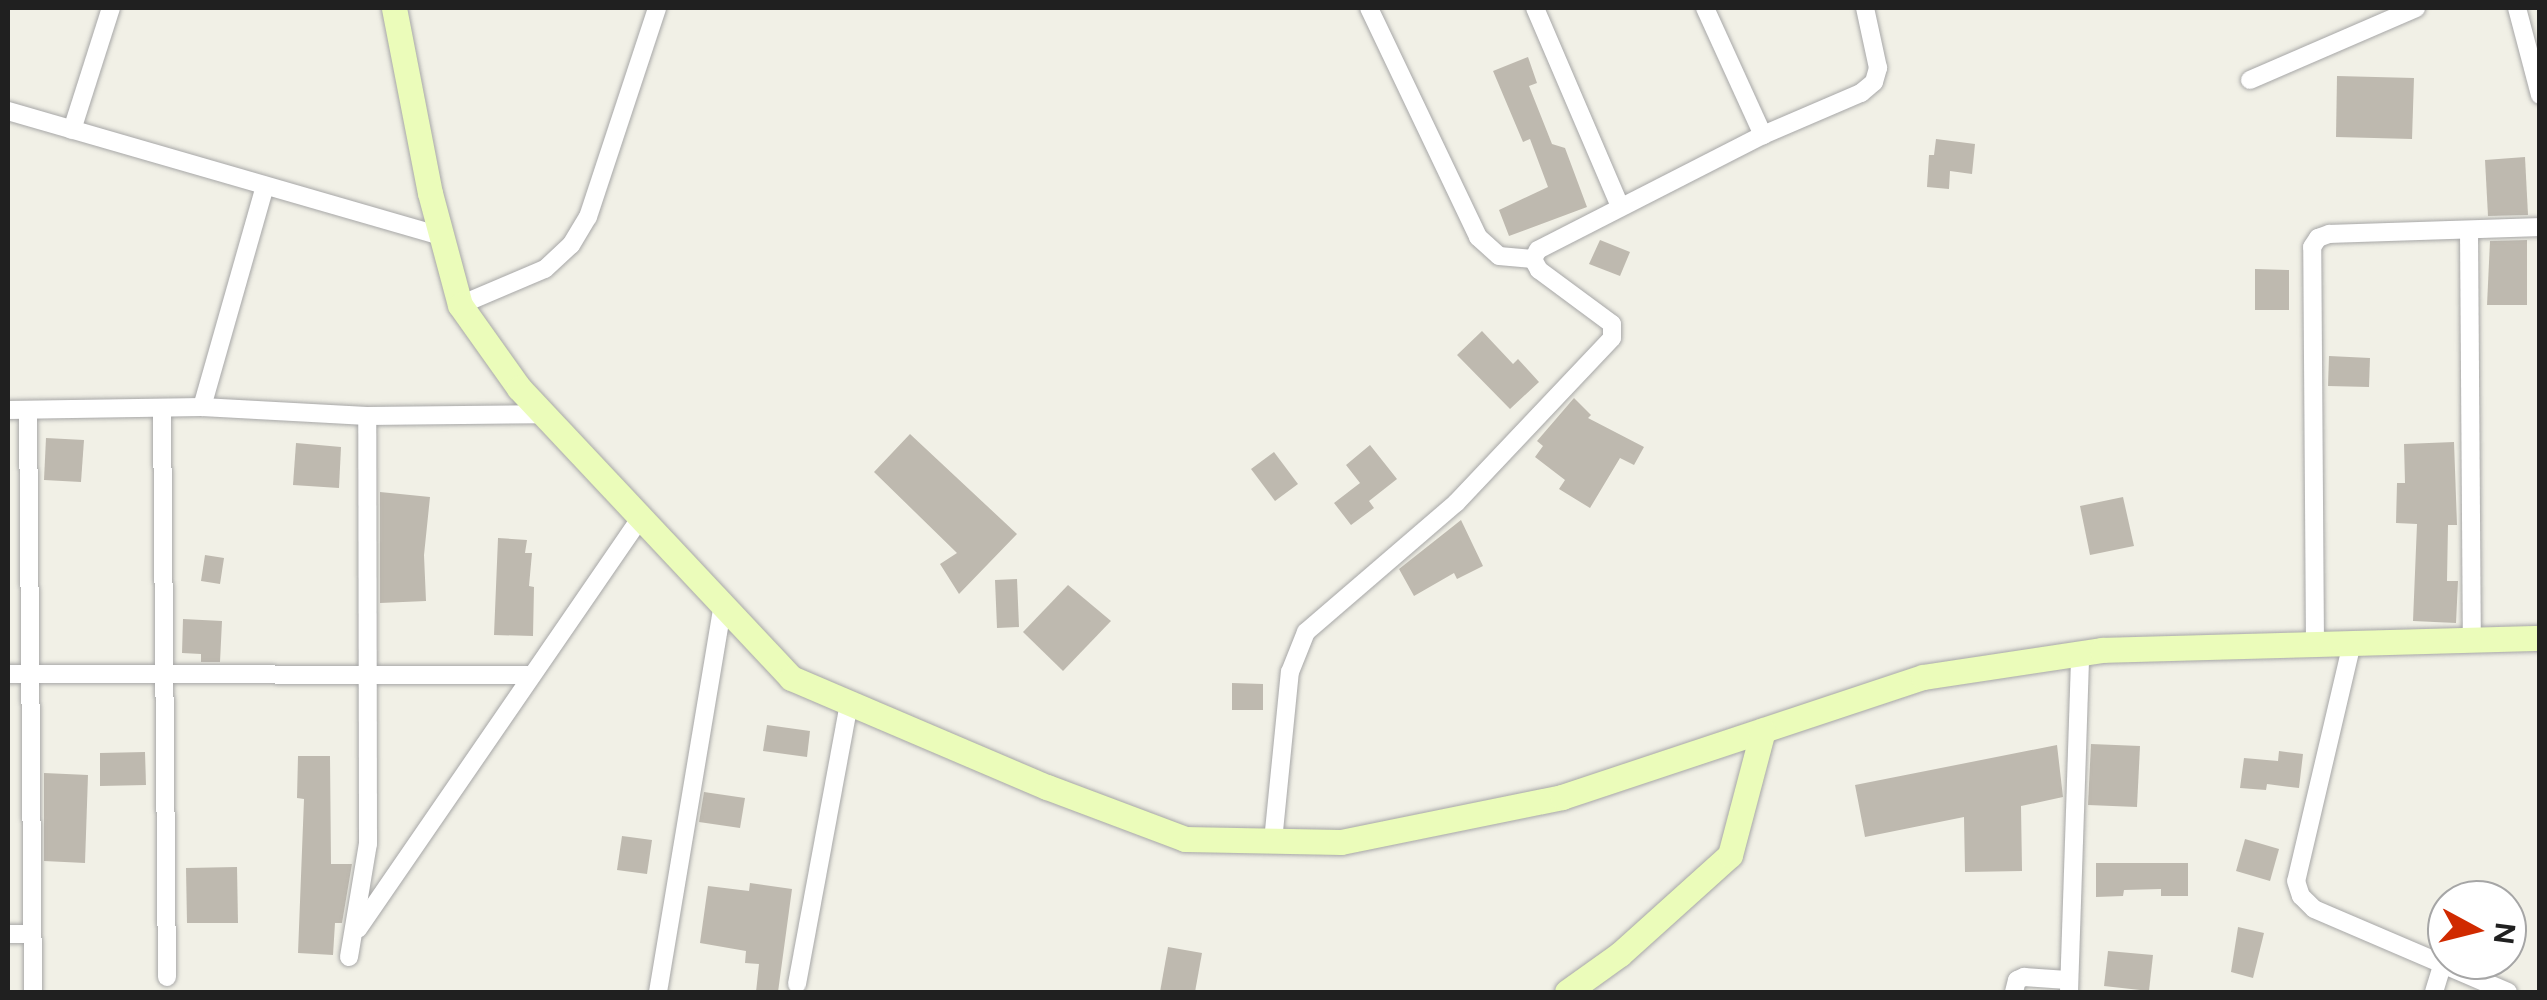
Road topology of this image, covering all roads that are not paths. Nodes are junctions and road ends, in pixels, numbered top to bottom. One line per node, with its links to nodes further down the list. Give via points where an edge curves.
1 (111, 8): 13 (street)
2 (394, 8): 19 (main road)
3 (656, 8): 21 (street, via 588,218 571,245 546,269)
4 (1369, 8): 20 (street, via 1478,236 1499,256)
5 (1535, 8): 16 (street)
6 (1705, 8): 14 (street)
7 (1864, 8): 14 (street, via 1878,68 1874,82)
8 (2416, 8): 10 (street)
9 (2517, 8): 11 (street)
10 (2250, 80)
11 (2540, 94)
12 (8, 111): 13 (street)
13 (72, 130): 15 (street)
14 (1762, 135): 16 (street)
15 (265, 186): 19 (street); 22 (street)
16 (1620, 206): 20 (street, via 1538,250)
17 (2540, 228): 18 (street)
18 (2469, 230): 31 (street); 33 (street, via 2329,234 2312,247)
19 (441, 236): 21 (main road)
20 (1533, 259): 42 (street, via 1612,324 1612,338 1456,503 1306,632 1290,672)
21 (460, 305): 26 (main road)
22 (202, 407): 23 (street); 27 (street)
23 (162, 409): 25 (street); 39 (street)
24 (8, 410): 25 (street)
25 (28, 410): 38 (street)
26 (544, 414): 27 (street); 28 (main road)
27 (367, 416): 35 (street)
28 (641, 517): 29 (main road); 37 (street)
29 (724, 603): 40 (main road, via 790,678); 53 (street)
30 (2540, 638): 31 (main road)
31 (2472, 640): 32 (main road)
32 (2352, 643): 33 (main road); 47 (street, via 2296,881 2314,909)
33 (2314, 644): 34 (main road)
34 (2080, 654): 41 (main road, via 1924,677); 51 (street)
35 (370, 673): 37 (street); 39 (street); 45 (street, via 368,844)
36 (8, 674): 38 (street)
37 (532, 674): 45 (street)
38 (29, 675): 39 (street); 44 (street)
39 (166, 678): 48 (street)
40 (849, 703): 42 (main road, via 1186,839); 50 (street)
41 (1763, 730): 42 (main road, via 1562,797 1340,842); 54 (main road, via 1730,856)
42 (1273, 841)
43 (8, 934): 44 (street)
44 (32, 934): 52 (street)
45 (353, 935): 46 (street)
46 (349, 957)
47 (2427, 958)
48 (167, 977)
49 (2479, 980): 56 (street)
50 (796, 984)
51 (2068, 986): 55 (street, via 2024,977)
52 (33, 992)
53 (658, 992)
54 (1567, 992)
55 (2014, 992)
56 (2508, 992)

